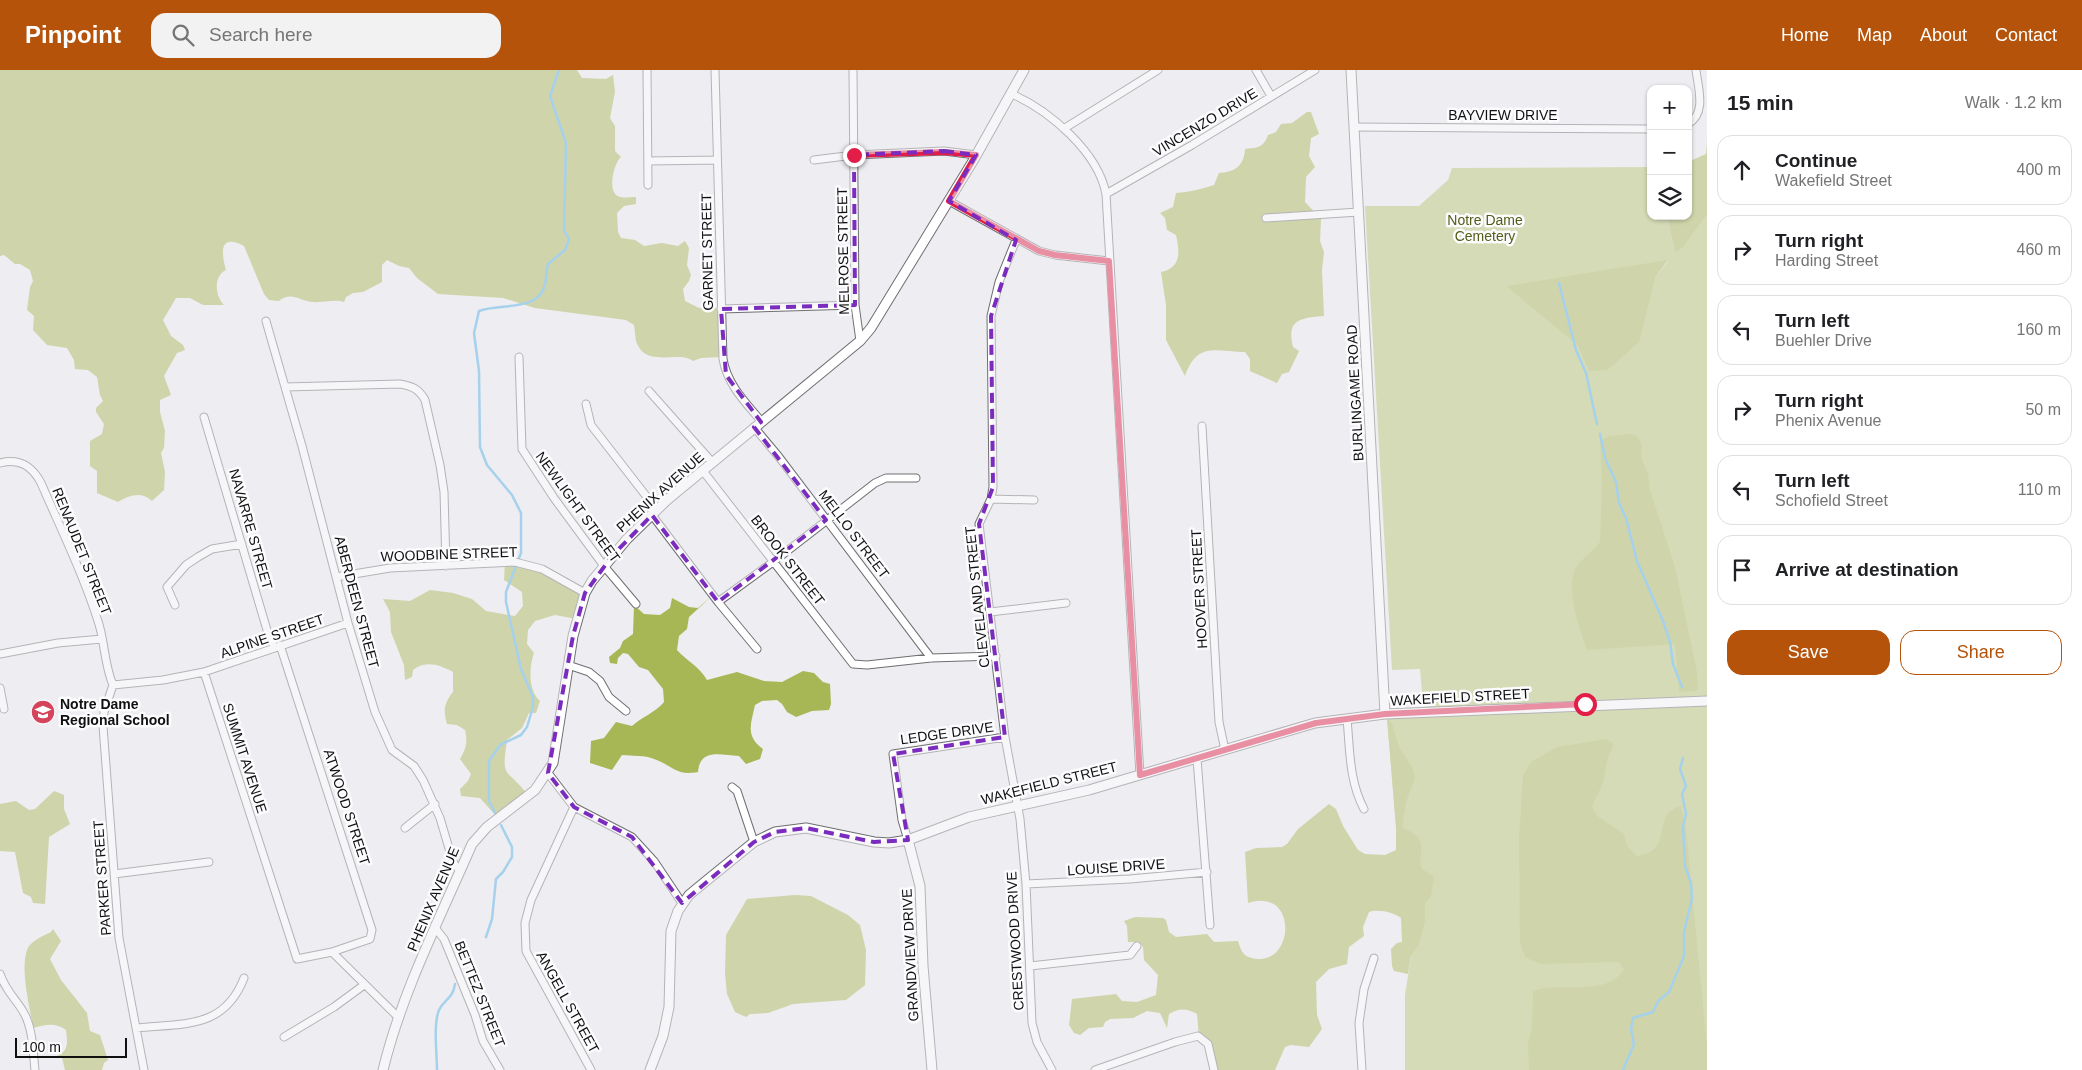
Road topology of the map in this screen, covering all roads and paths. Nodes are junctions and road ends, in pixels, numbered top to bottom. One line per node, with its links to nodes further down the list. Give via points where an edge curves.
1 (647, 70): 20 (street)
2 (715, 70): 18 (street, GARNET STREET)
3 (853, 70): 16 (street, MELROSE STREET)
4 (1024, 70): 10 (street, PHENIX AVENUE)
5 (1158, 70): 14 (street)
6 (1256, 70): 11 (street)
7 (1315, 70): 11 (street, VINCENZO DRIVE)
8 (1351, 70): 13 (street, BURLINGAME ROAD)
9 (1696, 70): 12 (street, via 1699,111)
10 (1012, 94): 14 (street, via 1032,102); 17 (street, PHENIX AVENUE)
11 (1271, 96): 22 (street, VINCENZO DRIVE)
12 (1692, 121)
13 (1355, 127): 15 (street, BAYVIEW DRIVE); 24 (street, BURLINGAME ROAD)
14 (1064, 128): 22 (street, via 1099,170)
15 (1647, 129)
16 (854, 155): 17 (street, via 944,152); 19 (street); 28 (street, MELROSE STREET)
17 (976, 155): 23 (street, PHENIX AVENUE)
18 (717, 160): 20 (street); 29 (street, GARNET STREET)
19 (814, 160)
20 (649, 161): 21 (street)
21 (648, 185)
22 (1106, 194): 27 (street)
23 (949, 201): 26 (street); 31 (street, PHENIX AVENUE, via 889,303)
24 (1359, 212): 25 (street); 72 (street, BURLINGAME ROAD)
25 (1266, 218)
26 (1016, 240): 27 (street, via 1048,254); 43 (street, CLEVELAND STREET, via 990,316)
27 (1109, 261): 78 (street)
28 (856, 305): 29 (street); 31 (street, MELROSE STREET)
29 (721, 309): 37 (street, GARNET STREET, via 722,359 726,375)
30 (266, 321): 33 (street, ABERDEEN STREET)
31 (860, 340): 37 (street, PHENIX AVENUE)
32 (518, 357): 50 (street, NEWLIGHT STREET, via 522,449)
33 (285, 387): 49 (street, via 409,386 420,392 425,400 440,465); 51 (street, ABERDEEN STREET)
34 (649, 391): 39 (street)
35 (586, 404): 45 (street, via 591,425)
36 (204, 417): 47 (street, NAVARRE STREET)
37 (757, 424): 39 (street, PHENIX AVENUE); 46 (street, MELLO STREET)
38 (1202, 426): 75 (street, HOOVER STREET)
39 (712, 462): 41 (street, PHENIX AVENUE)
40 (0, 463): 59 (street, RENAUDET STREET, via 18,461 36,474 77,565)
41 (703, 470): 45 (street, PHENIX AVENUE); 48 (street, BROOK STREET)
42 (916, 478): 46 (street, via 882,479)
43 (991, 498): 44 (street); 57 (street, CLEVELAND STREET, via 979,524)
44 (1034, 500)
45 (655, 512): 50 (street, PHENIX AVENUE, via 626,539); 53 (street)
46 (826, 520): 48 (street); 64 (street, MELLO STREET)
47 (242, 544): 56 (street, via 212,549 186,565 166,587); 60 (street, NAVARRE STREET)
48 (773, 562): 53 (street); 64 (street, BROOK STREET, via 853,664)
49 (446, 566): 51 (street, WOODBINE STREET, via 370,570); 52 (street, WOODBINE STREET, via 521,563 542,570)
50 (604, 566): 52 (street, PHENIX AVENUE); 55 (street, NEWLIGHT STREET)
51 (336, 577): 58 (street, ABERDEEN STREET)
52 (585, 593): 65 (street, PHENIX AVENUE)
53 (718, 602): 61 (street)
54 (1066, 603): 57 (street)
55 (636, 604)
56 (175, 605)
57 (990, 612): 63 (street, CLEVELAND STREET)
58 (348, 623): 60 (street, ALPINE STREET); 80 (street, ABERDEEN STREET, via 375,712 387,740 392,750 414,766)
59 (102, 639): 62 (street); 67 (street)
60 (277, 646): 66 (street, ALPINE STREET); 96 (street, ATWOOD STREET, via 372,930 370,939 363,943)
61 (757, 649)
62 (0, 654)
63 (996, 656): 64 (street); 74 (street, CLEVELAND STREET)
64 (931, 658)
65 (568, 666): 71 (street, via 589,672 600,681 609,697); 77 (street, PHENIX AVENUE, via 553,763)
66 (204, 672): 67 (street, via 163,680); 96 (street, SUMMIT AVENUE, via 297,959)
67 (113, 684): 90 (street, PARKER STREET, via 103,726)
68 (0, 688): 70 (street)
69 (1707, 701): 72 (street, WAKEFIELD STREET)
70 (4, 708)
71 (626, 711)
72 (1385, 714): 73 (street, WAKEFIELD STREET)
73 (1347, 719): 75 (street, WAKEFIELD STREET, via 1307,725); 83 (street, via 1354,784)
74 (1005, 737): 81 (street, CLEVELAND STREET); 85 (street, LEDGE DRIVE, via 893,754)
75 (1224, 750): 76 (street, WAKEFIELD STREET)
76 (1197, 759): 78 (street, WAKEFIELD STREET); 89 (street)
77 (548, 773): 82 (street); 88 (street, PHENIX AVENUE, via 535,790 480,834)
78 (1140, 775): 81 (street, WAKEFIELD STREET)
79 (732, 786): 86 (street, via 737,791)
80 (435, 804): 84 (street); 88 (street, ABERDEEN STREET, via 453,862)
81 (1016, 806): 85 (street, WAKEFIELD STREET, via 960,819); 91 (street, CRESTWOOD DRIVE)
82 (574, 807): 92 (street, via 632,837 654,861); 109 (street, ANGELL STREET, via 530,900 524,941 536,971)
83 (1364, 809)
84 (405, 828)
85 (908, 840): 86 (street, WAKEFIELD STREET, via 874,842 797,828 775,832); 111 (street, GRANDVIEW DRIVE, via 920,886)
86 (754, 842): 92 (street, WAKEFIELD STREET)
87 (209, 862): 90 (street)
88 (459, 870): 94 (street, PHENIX AVENUE)
89 (1207, 872): 91 (street, LOUISE DRIVE); 93 (street)
90 (114, 874): 103 (street, PARKER STREET, via 119,938)
91 (1026, 884): 98 (street, CRESTWOOD DRIVE)
92 (682, 903): 110 (street, WAKEFIELD STREET, via 670,931 668,1012)
93 (1210, 925)
94 (436, 929): 102 (street, PHENIX AVENUE); 108 (street, BETTEZ STREET, via 444,939 483,1041)
95 (1137, 946): 98 (street, via 1130,955)
96 (332, 952): 101 (street)
97 (1374, 958): 115 (street, via 1364,989 1359,1023)
98 (1030, 966): 112 (street, CRESTWOOD DRIVE, via 1032,1023)
99 (0, 974): 105 (street, via 8,994 26,1017)
100 (244, 978): 103 (street, via 238,992 207,1020)
101 (364, 985): 102 (street); 104 (street)
102 (399, 1018): 107 (street, PHENIX AVENUE)
103 (136, 1028): 106 (street, PARKER STREET)
104 (284, 1037)
105 (35, 1070)
106 (144, 1070)
107 (384, 1070)
108 (500, 1070)
109 (591, 1070)
110 (650, 1070)
111 (932, 1070)
112 (1052, 1070)
113 (1095, 1070): 114 (street, via 1198,1036 1208,1044)
114 (1214, 1070)
115 (1362, 1070)

